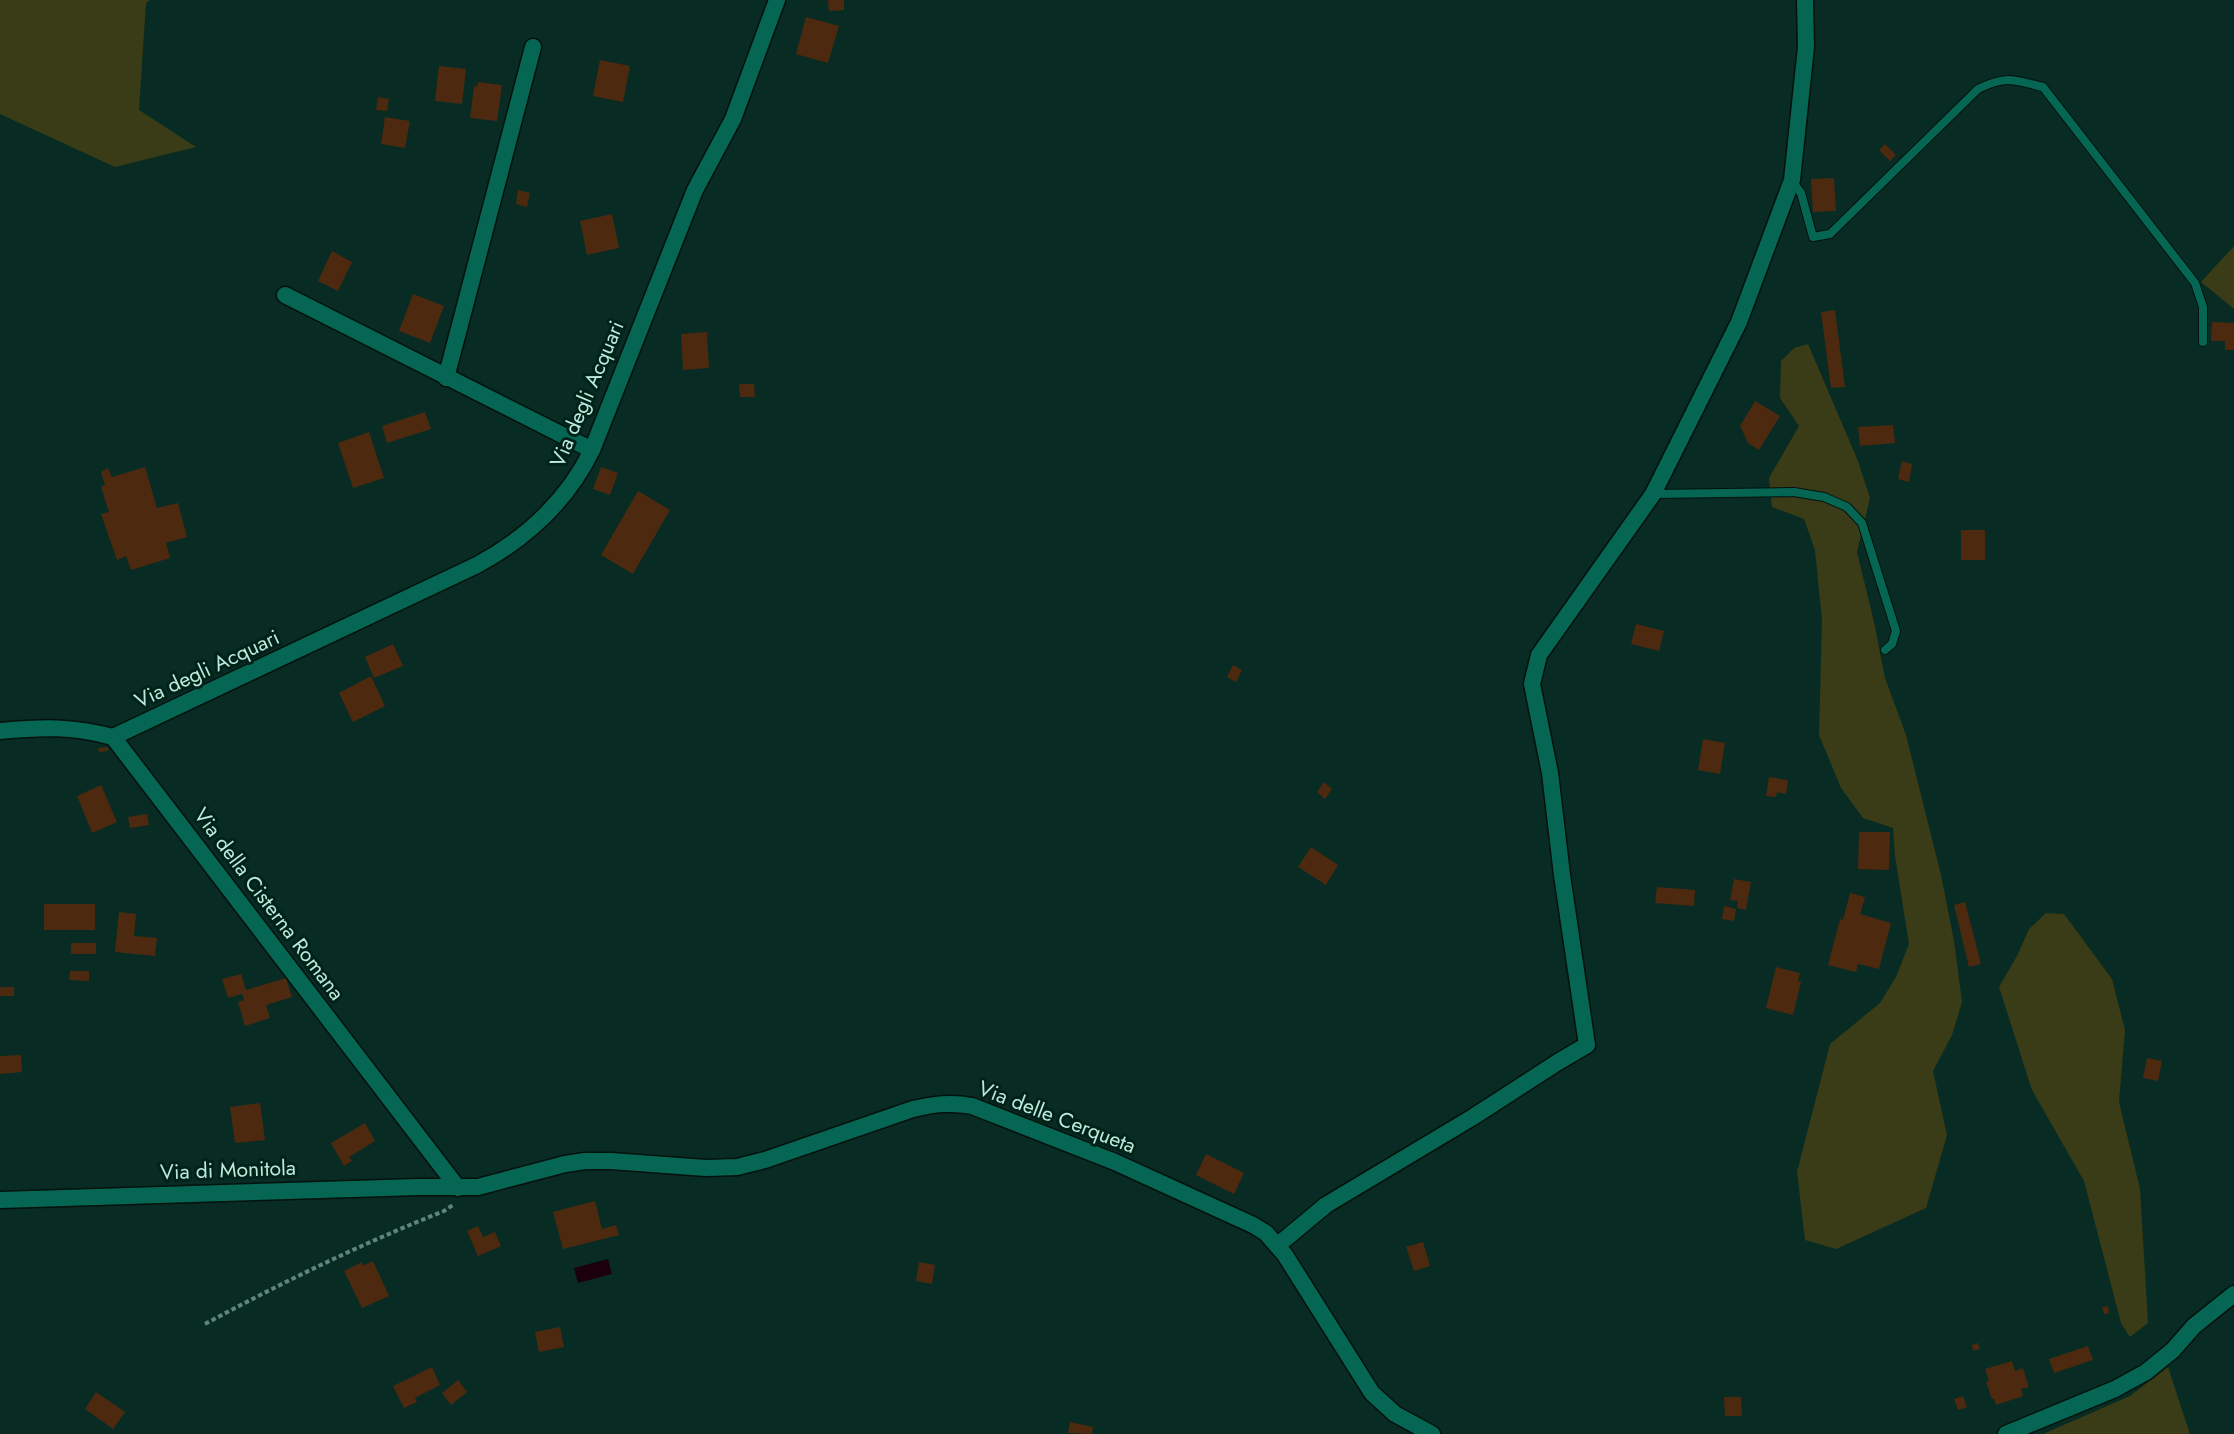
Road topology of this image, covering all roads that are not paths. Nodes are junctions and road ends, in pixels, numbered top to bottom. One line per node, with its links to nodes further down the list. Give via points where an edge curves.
1 (777, 0): 8 (street, Via degli Acquari, via 733,120 695,190)
2 (1805, 0): 4 (street, via 1806,47)
3 (533, 47): 7 (street)
4 (1791, 180): 6 (lane, via 1801,193 1813,237 1822,237 1830,234 1978,89 1998,79 2043,87 2195,283 2203,307); 9 (street, via 1739,322)
5 (285, 296): 7 (street)
6 (2203, 342)
7 (446, 378): 8 (street)
8 (592, 450): 12 (street, Via degli Acquari, via 552,509 493,557)
9 (1653, 494): 10 (lane, via 1794,492 1824,497 1847,507 1862,523 1896,631 1892,644); 15 (street, via 1539,655 1532,684 1550,773 1587,1045 1326,1205)
10 (1885, 650)
11 (0, 731): 12 (street, via 60,727)
12 (113, 737): 13 (street, Via della Cisterna Romana)
13 (458, 1188): 14 (street, Via di Monitola); 15 (street, Via delle Cerqueta, via 487,1186 585,1161 737,1167 901,1112 952,1103 972,1107 1123,1166 1253,1225)
14 (0, 1200)
15 (1278, 1245): 17 (street, Via delle Cerqueta, via 1372,1394 1395,1414)
16 (2234, 1294): 18 (street, via 2146,1372)
17 (1432, 1434)
18 (2006, 1434)

